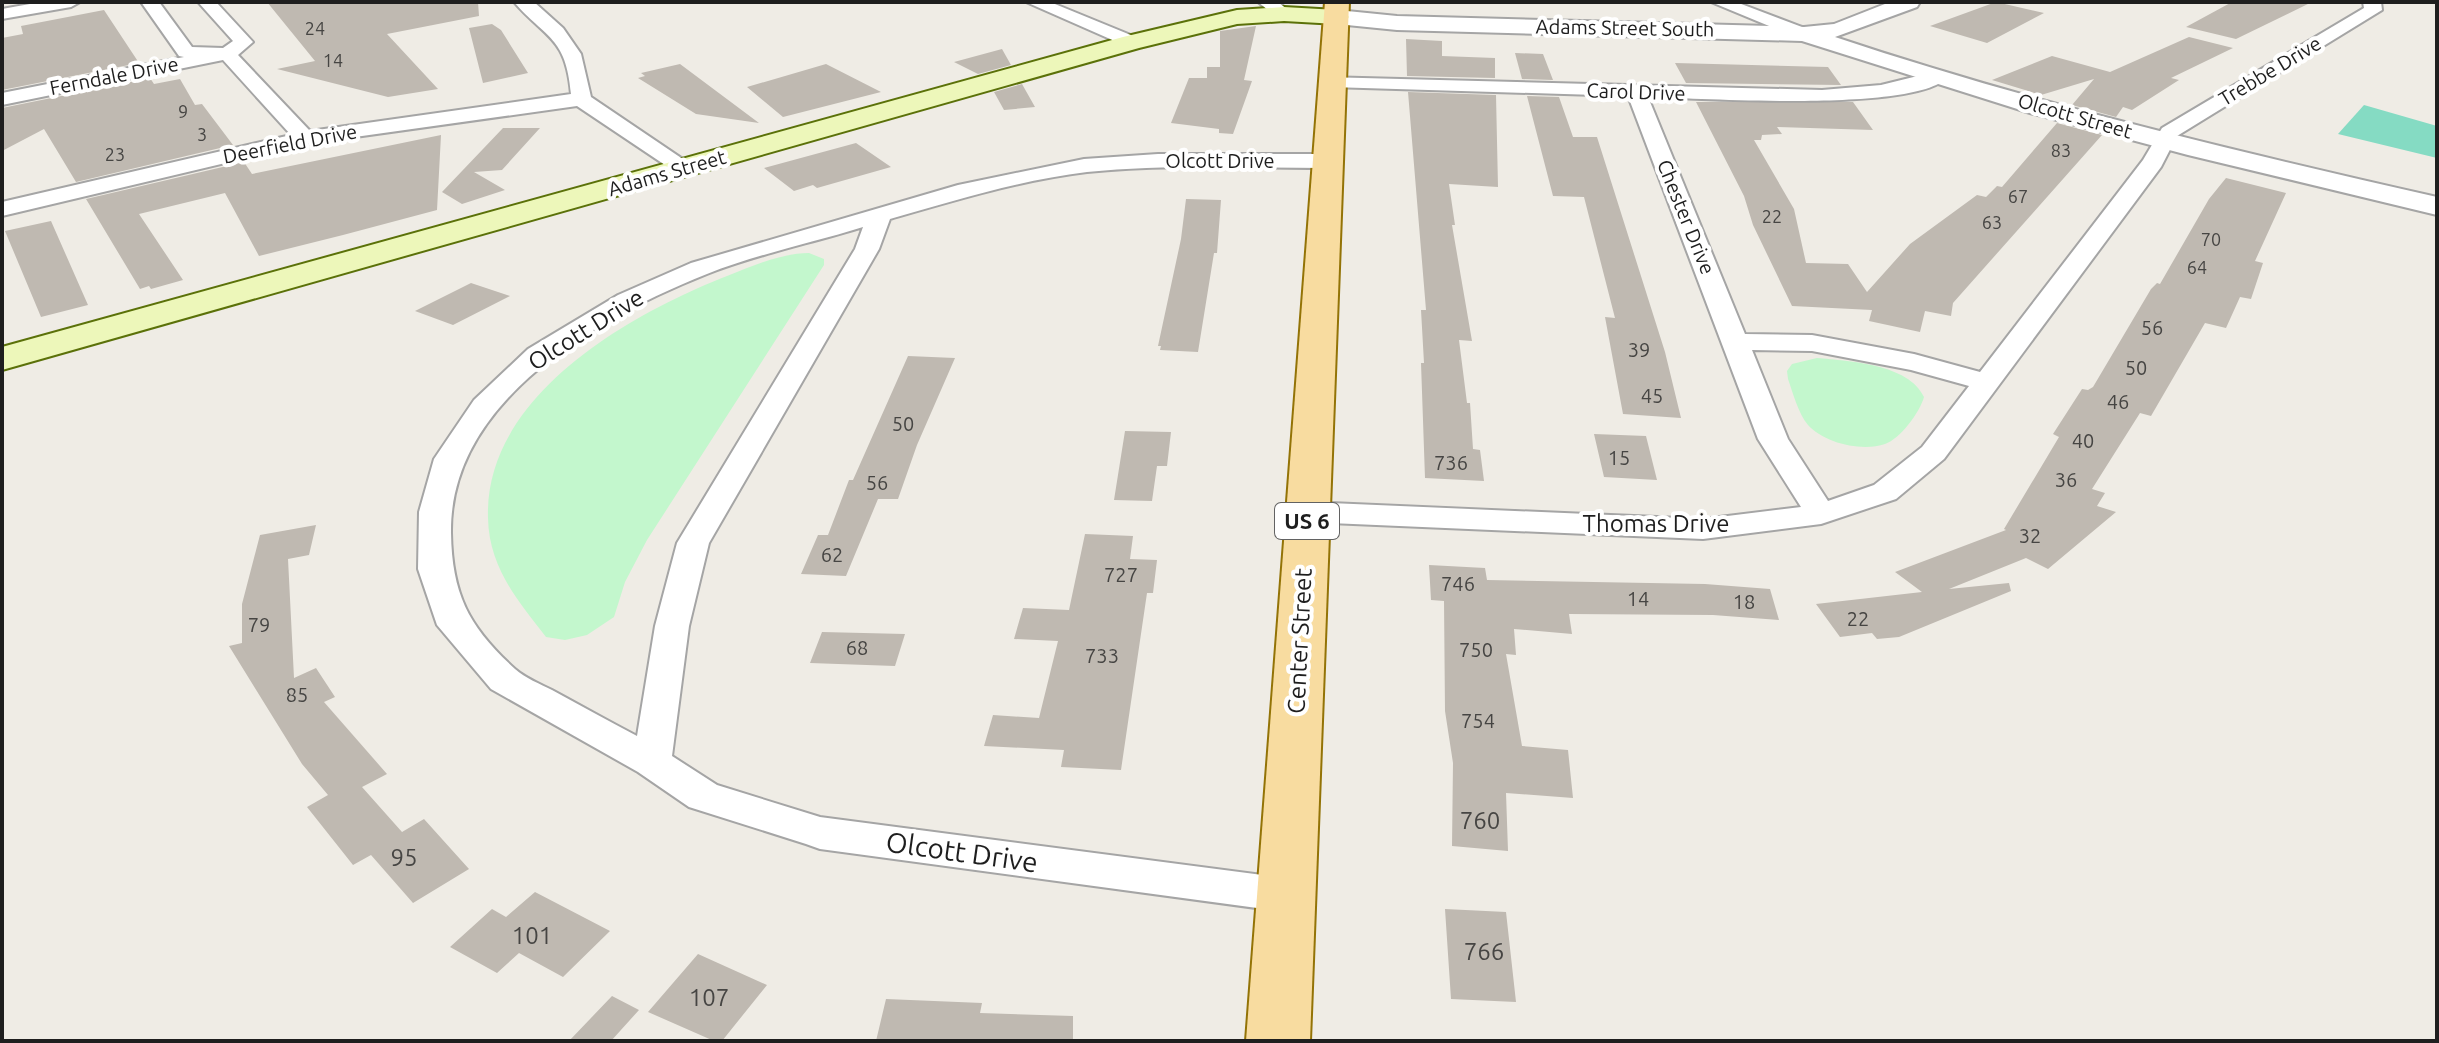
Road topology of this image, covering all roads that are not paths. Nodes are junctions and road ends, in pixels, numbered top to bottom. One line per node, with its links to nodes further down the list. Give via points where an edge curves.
1 (71, 2): 11 (street)
2 (150, 2): 14 (street, via 186,52)
3 (207, 2): 14 (street, via 244,42)
4 (523, 2): 19 (street, via 562,34 581,83)
5 (1035, 2): 13 (street)
6 (1720, 2): 12 (street, Olcott Street)
7 (1909, 2): 12 (street, Adams Street South, via 1838,30)
8 (2372, 2): 21 (street, Trebbe Drive, via 2373,10 2177,126)
9 (1276, 8): 10 (main road, Adams Street); 13 (main road, Adams Street)
10 (1337, 9): 12 (street, Adams Street South, via 1397,23); 16 (main road, Center Street / US 6)
11 (2, 14)
12 (1804, 34): 15 (street, Olcott Street)
13 (1132, 42): 23 (main road, Adams Street)
14 (227, 54): 18 (street, Ferndale Drive); 20 (street)
15 (1938, 77): 17 (street, Carol Drive, via 1867,94); 21 (street, Olcott Street)
16 (1331, 81): 17 (street, Carol Drive); 22 (main road, Center Street / US 6)
17 (1636, 92): 27 (street, Chester Drive)
18 (2, 99)
19 (581, 99): 20 (street, Deerfield Drive); 23 (street)
20 (305, 138): 25 (street, Deerfield Drive)
21 (2164, 141): 24 (street, Olcott Street); 29 (street, Thomas Drive)
22 (1326, 161): 26 (street, Olcott Drive, via 1084,166); 30 (main road, Center Street / US 6)
23 (685, 168): 28 (main road, Adams Street)
24 (2437, 206)
25 (2, 209)
26 (880, 214): 32 (street, via 867,249 693,543 672,626); 32 (street, Olcott Drive, via 700,268 627,300 538,355 484,406 449,459 435,512 435,569 454,625 504,680)
27 (1735, 342): 29 (street, via 1812,343); 31 (street, Chester Drive, via 1773,439)
28 (2, 359)
29 (1987, 382): 31 (street, Thomas Drive, via 1933,453 1885,492)
30 (1307, 512): 31 (street, Thomas Drive, via 1703,529); 33 (main road, Center Street / US 6)
31 (1821, 514)
32 (652, 762): 33 (street, Olcott Drive, via 703,796 820,833)
33 (1286, 895): 34 (main road, Center Street / US 6)
34 (1278, 1041)

